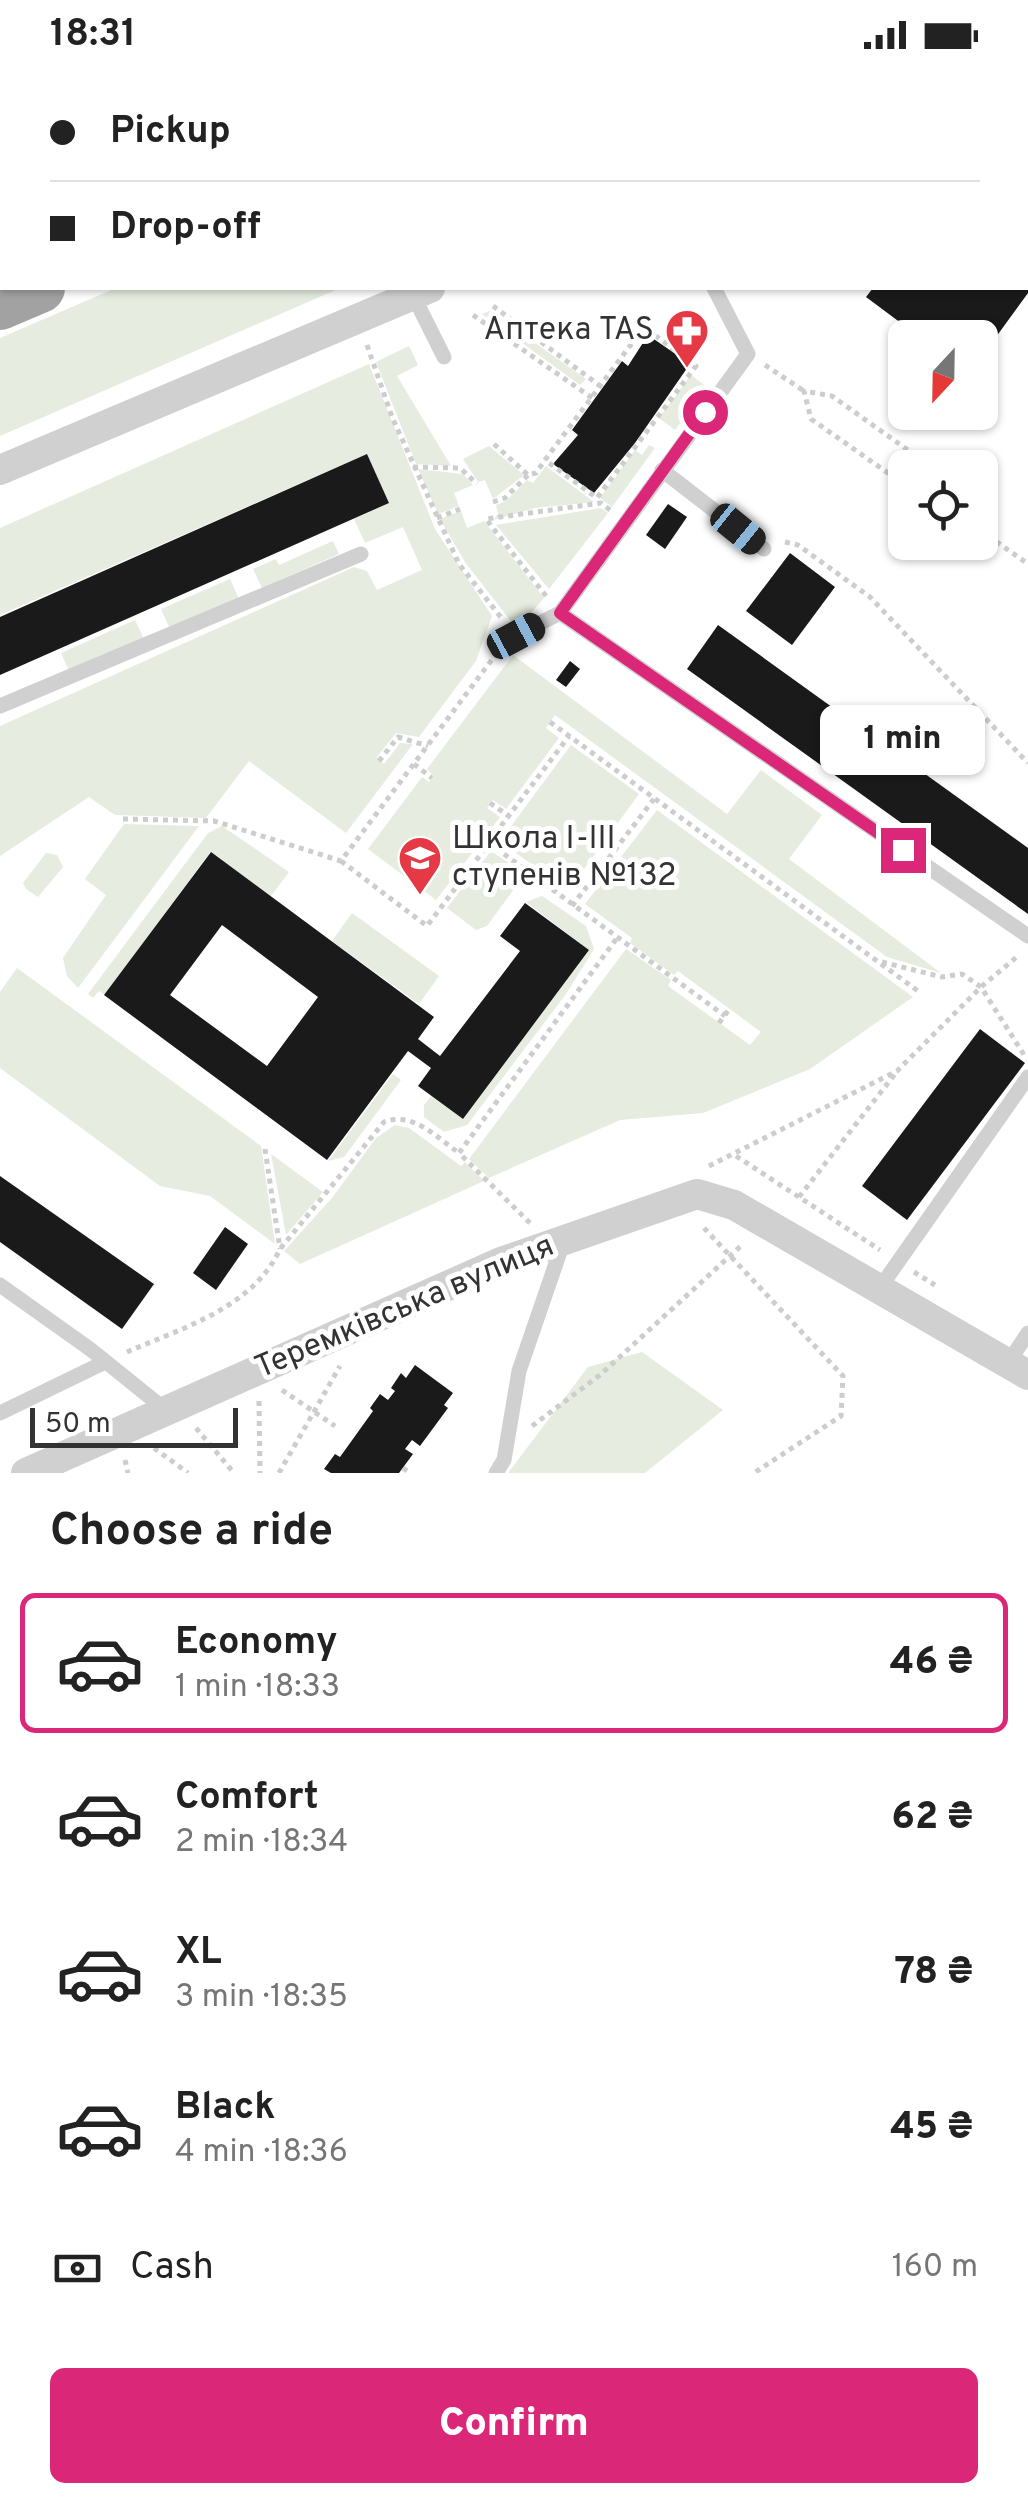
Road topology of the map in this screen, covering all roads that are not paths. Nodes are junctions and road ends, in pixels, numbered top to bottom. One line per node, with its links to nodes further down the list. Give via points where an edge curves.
1 (35, 290): 4 (highway)
2 (715, 290): 7 (lane, via 748,354)
3 (422, 291): 5 (lane); 6 (street)
4 (0, 305)
5 (444, 357)
6 (0, 470)
7 (662, 470): 8 (lane); 10 (lane)
8 (764, 549)
9 (361, 554): 12 (lane)
10 (560, 613): 11 (lane); 13 (lane)
11 (516, 636)
12 (0, 706)
13 (1028, 936)
14 (1028, 1077): 17 (lane)
15 (551, 1236): 17 (street, Теремківська вулиця, via 697,1194 734,1205); 21 (street, Теремківська вулиця); 24 (lane)
16 (0, 1285): 19 (lane)
17 (879, 1289): 20 (street)
18 (1028, 1333): 20 (lane)
19 (103, 1362): 21 (lane); 22 (lane)
20 (1018, 1369)
21 (167, 1411): 23 (street, Теремківська вулиця)
22 (0, 1413)
23 (26, 1473)
24 (496, 1473)

